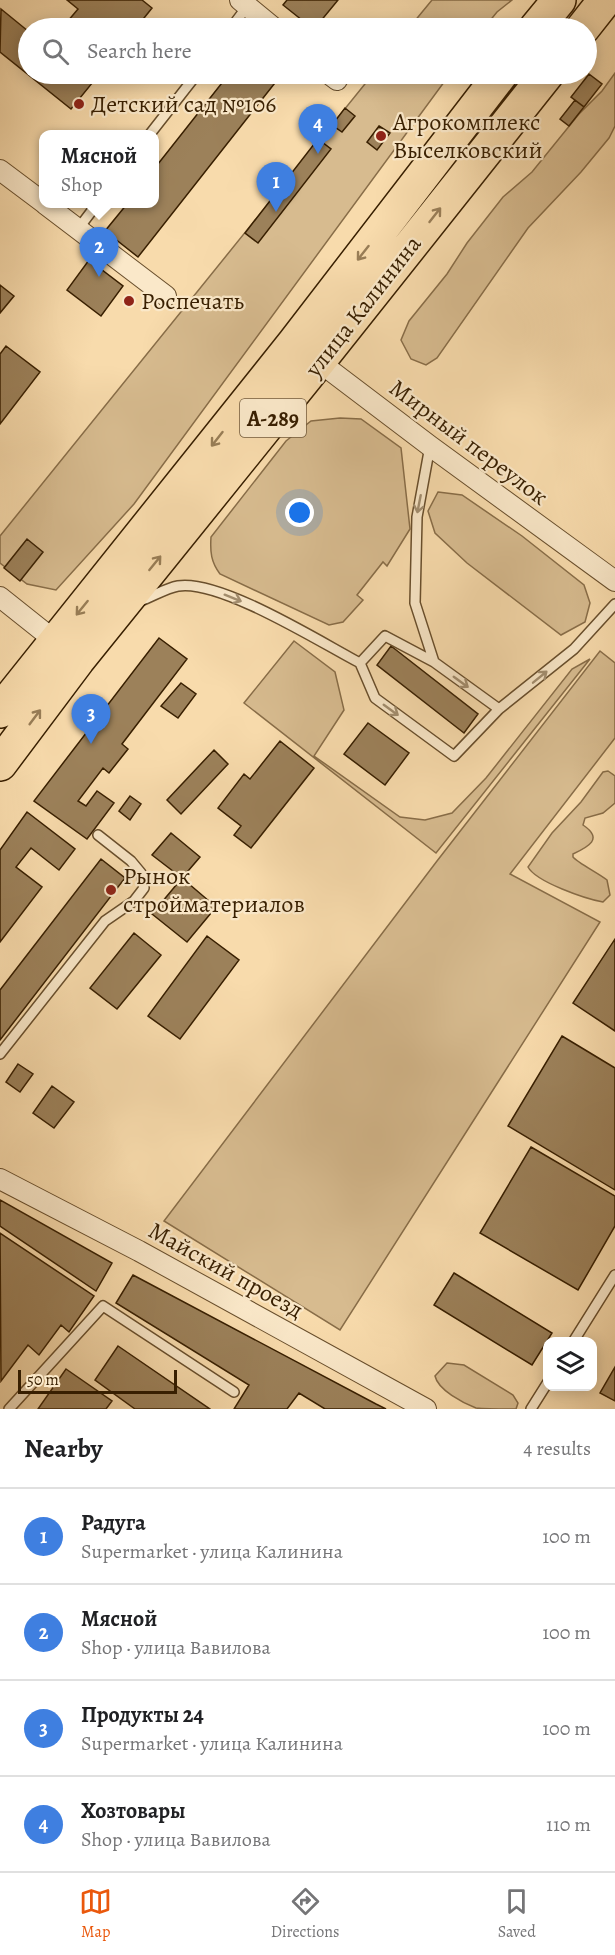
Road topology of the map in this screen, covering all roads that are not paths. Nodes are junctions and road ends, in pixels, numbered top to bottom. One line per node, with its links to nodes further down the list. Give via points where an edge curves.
1 (559, 0): 6 (highway)
2 (605, 0): 7 (highway)
3 (247, 2): 4 (lane); 5 (street)
4 (237, 18)
5 (264, 18)
6 (544, 18)
7 (591, 18)
8 (188, 84): 11 (lane)
9 (494, 84): 18 (highway, улица Калинина / А-289, one-way to 18)
10 (538, 84): 18 (highway, улица Калинина / А-289, one-way to 10)
11 (154, 130)
12 (0, 170): 13 (street)
13 (39, 199)
14 (51, 208): 16 (street)
15 (94, 208): 16 (lane)
16 (78, 229): 17 (street)
17 (166, 296)
18 (307, 352): 19 (street, Мирный переулок); 23 (highway, улица Калинина / А-289, one-way to 18); 24 (highway, улица Калинина / А-289, one-way to 24)
19 (430, 446): 20 (street, Мирный переулок); 25 (lane, one-way to 25, via 417,517 415,603)
20 (615, 581)
21 (0, 597): 24 (street)
22 (615, 604): 27 (lane, one-way to 22, via 574,649)
23 (118, 610): 24 (highway, улица Калинина / А-289); 26 (lane, one-way to 26, via 178,586 195,586 232,596)
24 (66, 650): 28 (highway, улица Калинина / А-289); 29 (highway, улица Калинина / А-289, one-way to 24)
25 (434, 662): 26 (lane, via 386,636); 27 (lane, one-way to 27)
26 (360, 663): 27 (lane, one-way to 27, via 375,698 454,756)
27 (499, 709)
28 (0, 711)
29 (0, 764)
30 (98, 835): 31 (lane, via 131,861 141,873 144,888 135,901 105,921)
31 (0, 1054)
32 (0, 1179): 38 (street, Майский проезд)
33 (615, 1275): 34 (lane)
34 (576, 1337)
35 (543, 1390): 39 (lane)
36 (234, 1392): 37 (lane, via 102,1306)
37 (9, 1409)
38 (426, 1409)
39 (531, 1409)

